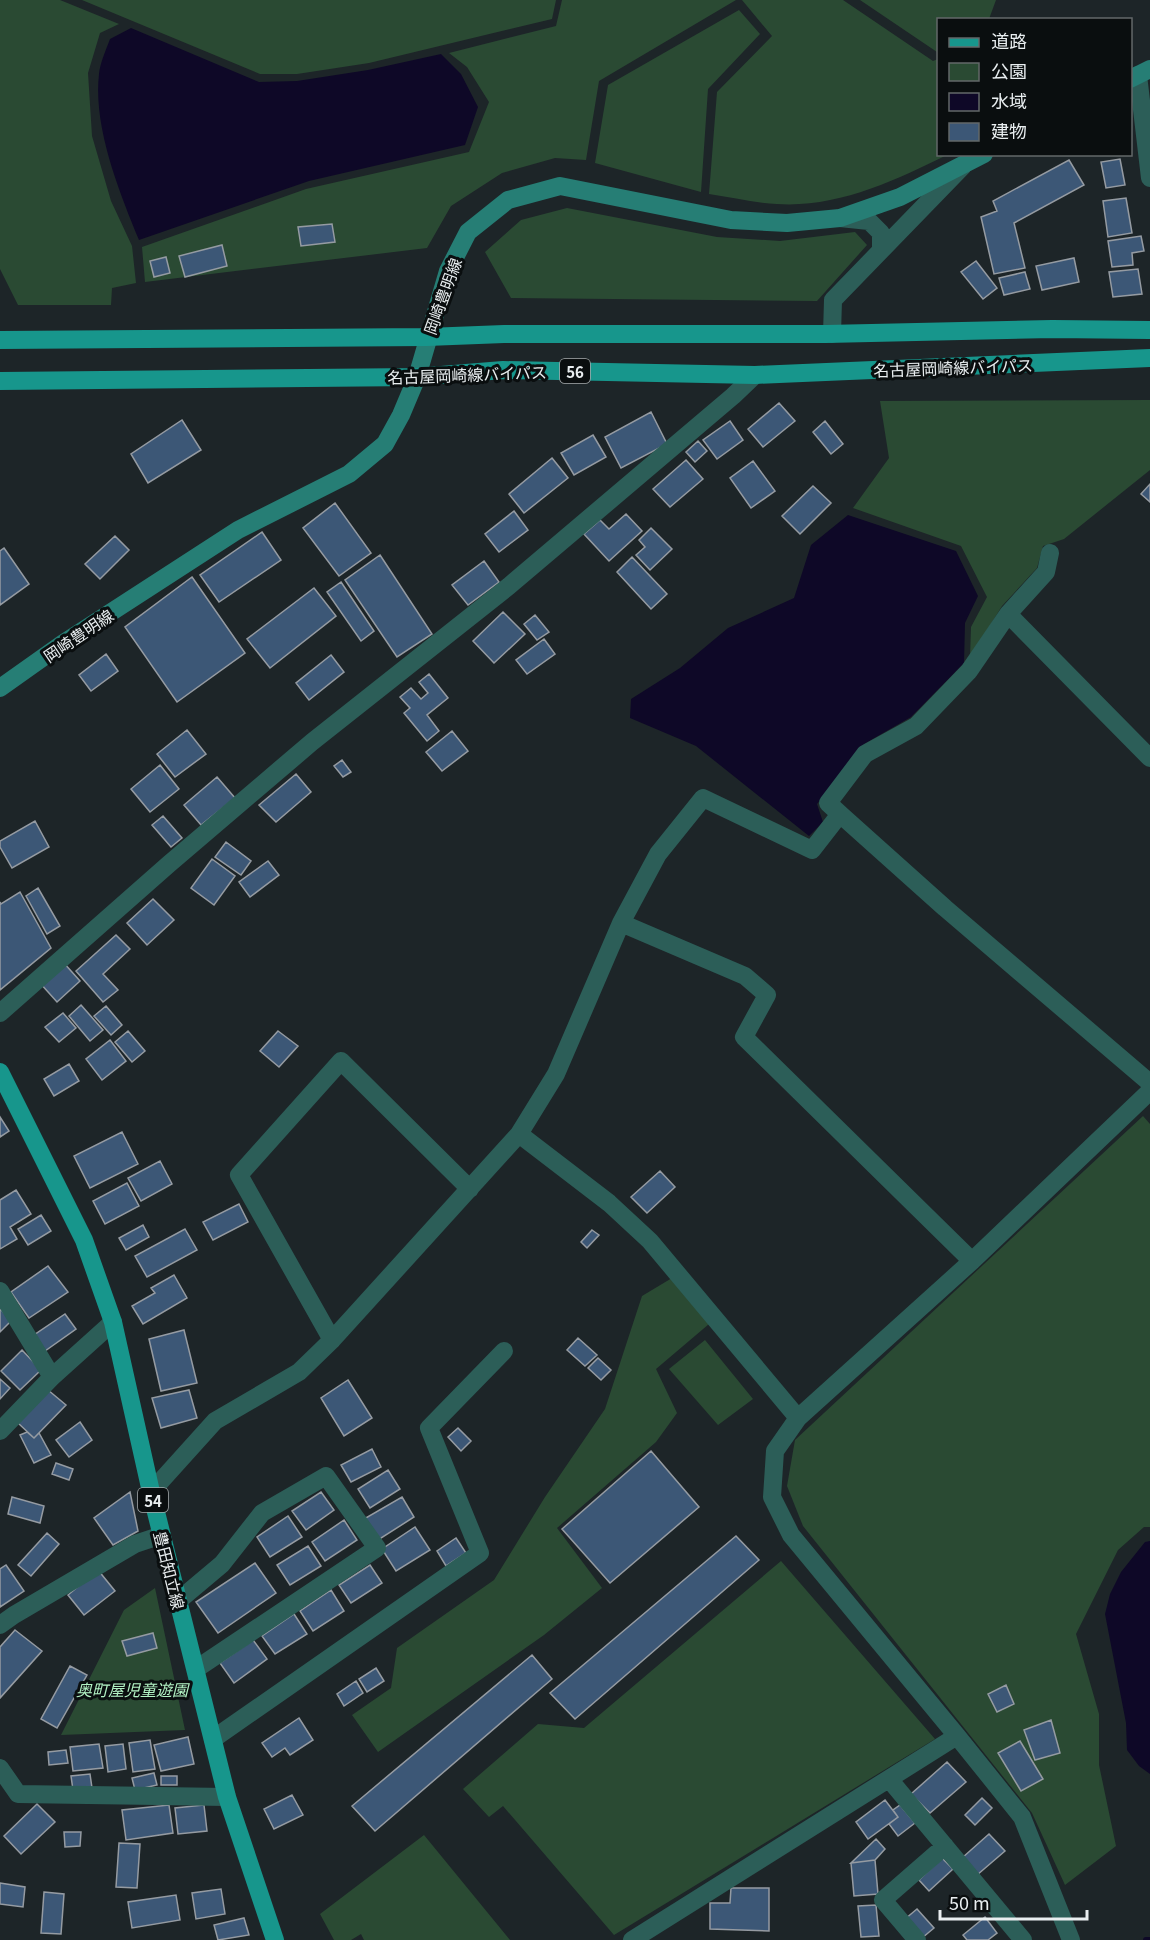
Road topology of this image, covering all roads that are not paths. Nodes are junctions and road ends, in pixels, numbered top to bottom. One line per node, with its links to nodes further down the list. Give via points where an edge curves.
1 (1140, 74): 4 (street)
2 (980, 156): 3 (main road, 岡崎豊明線)
3 (963, 166): 5 (main road, 岡崎豊明線, via 900,196); 6 (street)
4 (1150, 178)
5 (840, 218): 6 (street, via 868,221 881,233); 9 (main road, 岡崎豊明線, via 787,223 731,220 560,186 508,200 468,232 448,271)
6 (881, 250): 8 (street, via 833,300)
7 (1150, 330): 8 (main road)
8 (832, 334): 9 (main road)
9 (427, 337): 10 (main road); 13 (main road, 岡崎豊明線)
10 (0, 340)
11 (1150, 358): 12 (main road, 名古屋岡崎線バイパス / 56)
12 (755, 375): 13 (main road, 名古屋岡崎線バイパス / 56, via 503,370); 21 (street, via 509,586 312,742)
13 (417, 377): 14 (main road, 名古屋岡崎線バイパス / 56); 17 (main road, 岡崎豊明線, via 386,444 349,474 238,530)
14 (0, 381)
15 (1050, 553): 16 (street, via 1046,572)
16 (1008, 614): 18 (street); 19 (street, via 969,671 916,726 865,754 828,803)
17 (0, 688)
18 (1150, 758)
19 (840, 814): 20 (street, via 812,850 703,798 658,854); 23 (street)
20 (621, 923): 25 (street, via 556,1074); 27 (street, via 745,976 767,995 744,1037)
21 (0, 1013)
22 (0, 1072): 29 (main road, 豊田知立線 / 54, via 84,1240)
23 (1150, 1083)
24 (1150, 1091): 27 (street)
25 (519, 1134): 26 (street); 33 (street, via 609,1203 650,1241)
26 (470, 1189): 30 (street); 30 (street, via 341,1061 238,1175)
27 (972, 1261): 33 (street)
28 (0, 1292): 32 (street)
29 (113, 1322): 32 (street); 35 (main road, 豊田知立線 / 54)
30 (332, 1340): 35 (street, via 298,1372 215,1421)
31 (504, 1351): 41 (street, via 429,1428 480,1553)
32 (52, 1377): 34 (street)
33 (798, 1418): 40 (street, via 775,1451 772,1497 786,1526)
34 (0, 1431)
35 (151, 1492): 36 (main road, 豊田知立線 / 54)
36 (162, 1535): 37 (main road, 豊田知立線 / 54); 38 (street, via 135,1544)
37 (178, 1601): 39 (main road, 豊田知立線 / 54); 39 (street, via 222,1564 262,1513 326,1476 377,1548)
38 (0, 1625)
39 (195, 1669): 41 (main road, 豊田知立線 / 54)
40 (957, 1736): 43 (street); 50 (street, via 1022,1817)
41 (213, 1739): 44 (main road, 豊田知立線 / 54)
42 (0, 1768): 44 (street, via 18,1794)
43 (889, 1779): 45 (street); 47 (street)
44 (227, 1797): 46 (main road, 豊田知立線 / 54)
45 (945, 1846): 48 (street, via 883,1900); 49 (street)
46 (275, 1940)
47 (632, 1940)
48 (917, 1940)
49 (1023, 1940)
50 (1071, 1940)

